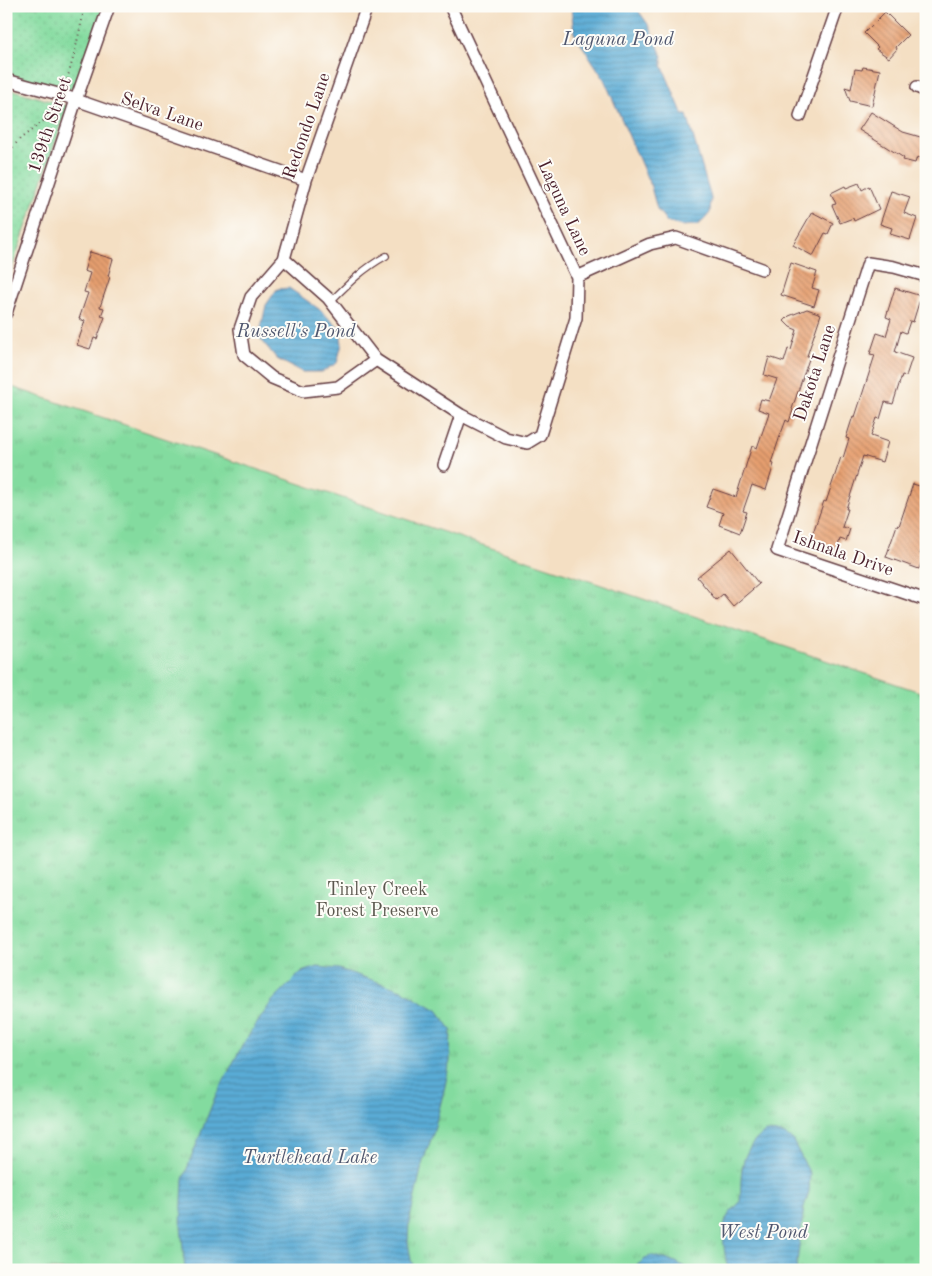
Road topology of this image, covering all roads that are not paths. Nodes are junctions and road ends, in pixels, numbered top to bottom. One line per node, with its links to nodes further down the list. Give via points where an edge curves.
1 (109, 6): 6 (street, 139th Street)
2 (367, 6): 8 (street, Redondo Lane)
3 (450, 6): 13 (street, Laguna Lane)
4 (838, 6): 7 (street)
5 (6, 80): 6 (street, Selva Lane)
6 (76, 100): 8 (street, Selva Lane); 15 (street, 139th Street)
7 (800, 116)
8 (306, 180): 10 (street, Redondo Lane)
9 (386, 256): 14 (lane, via 359,274)
10 (284, 259): 14 (street); 16 (street, Redondo Lane, via 251,297 240,329 244,355 272,378 303,390 338,387)
11 (762, 269): 13 (street, via 676,238 650,244)
12 (926, 276): 19 (street, Dakota Lane, via 868,263)
13 (578, 277): 17 (street, Laguna Lane, via 576,318 540,435 527,443 506,438)
14 (331, 301): 16 (street)
15 (6, 313)
16 (376, 360): 17 (street)
17 (461, 415): 18 (street)
18 (444, 465)
19 (777, 550): 20 (street, Ishnala Drive)
20 (926, 600)

